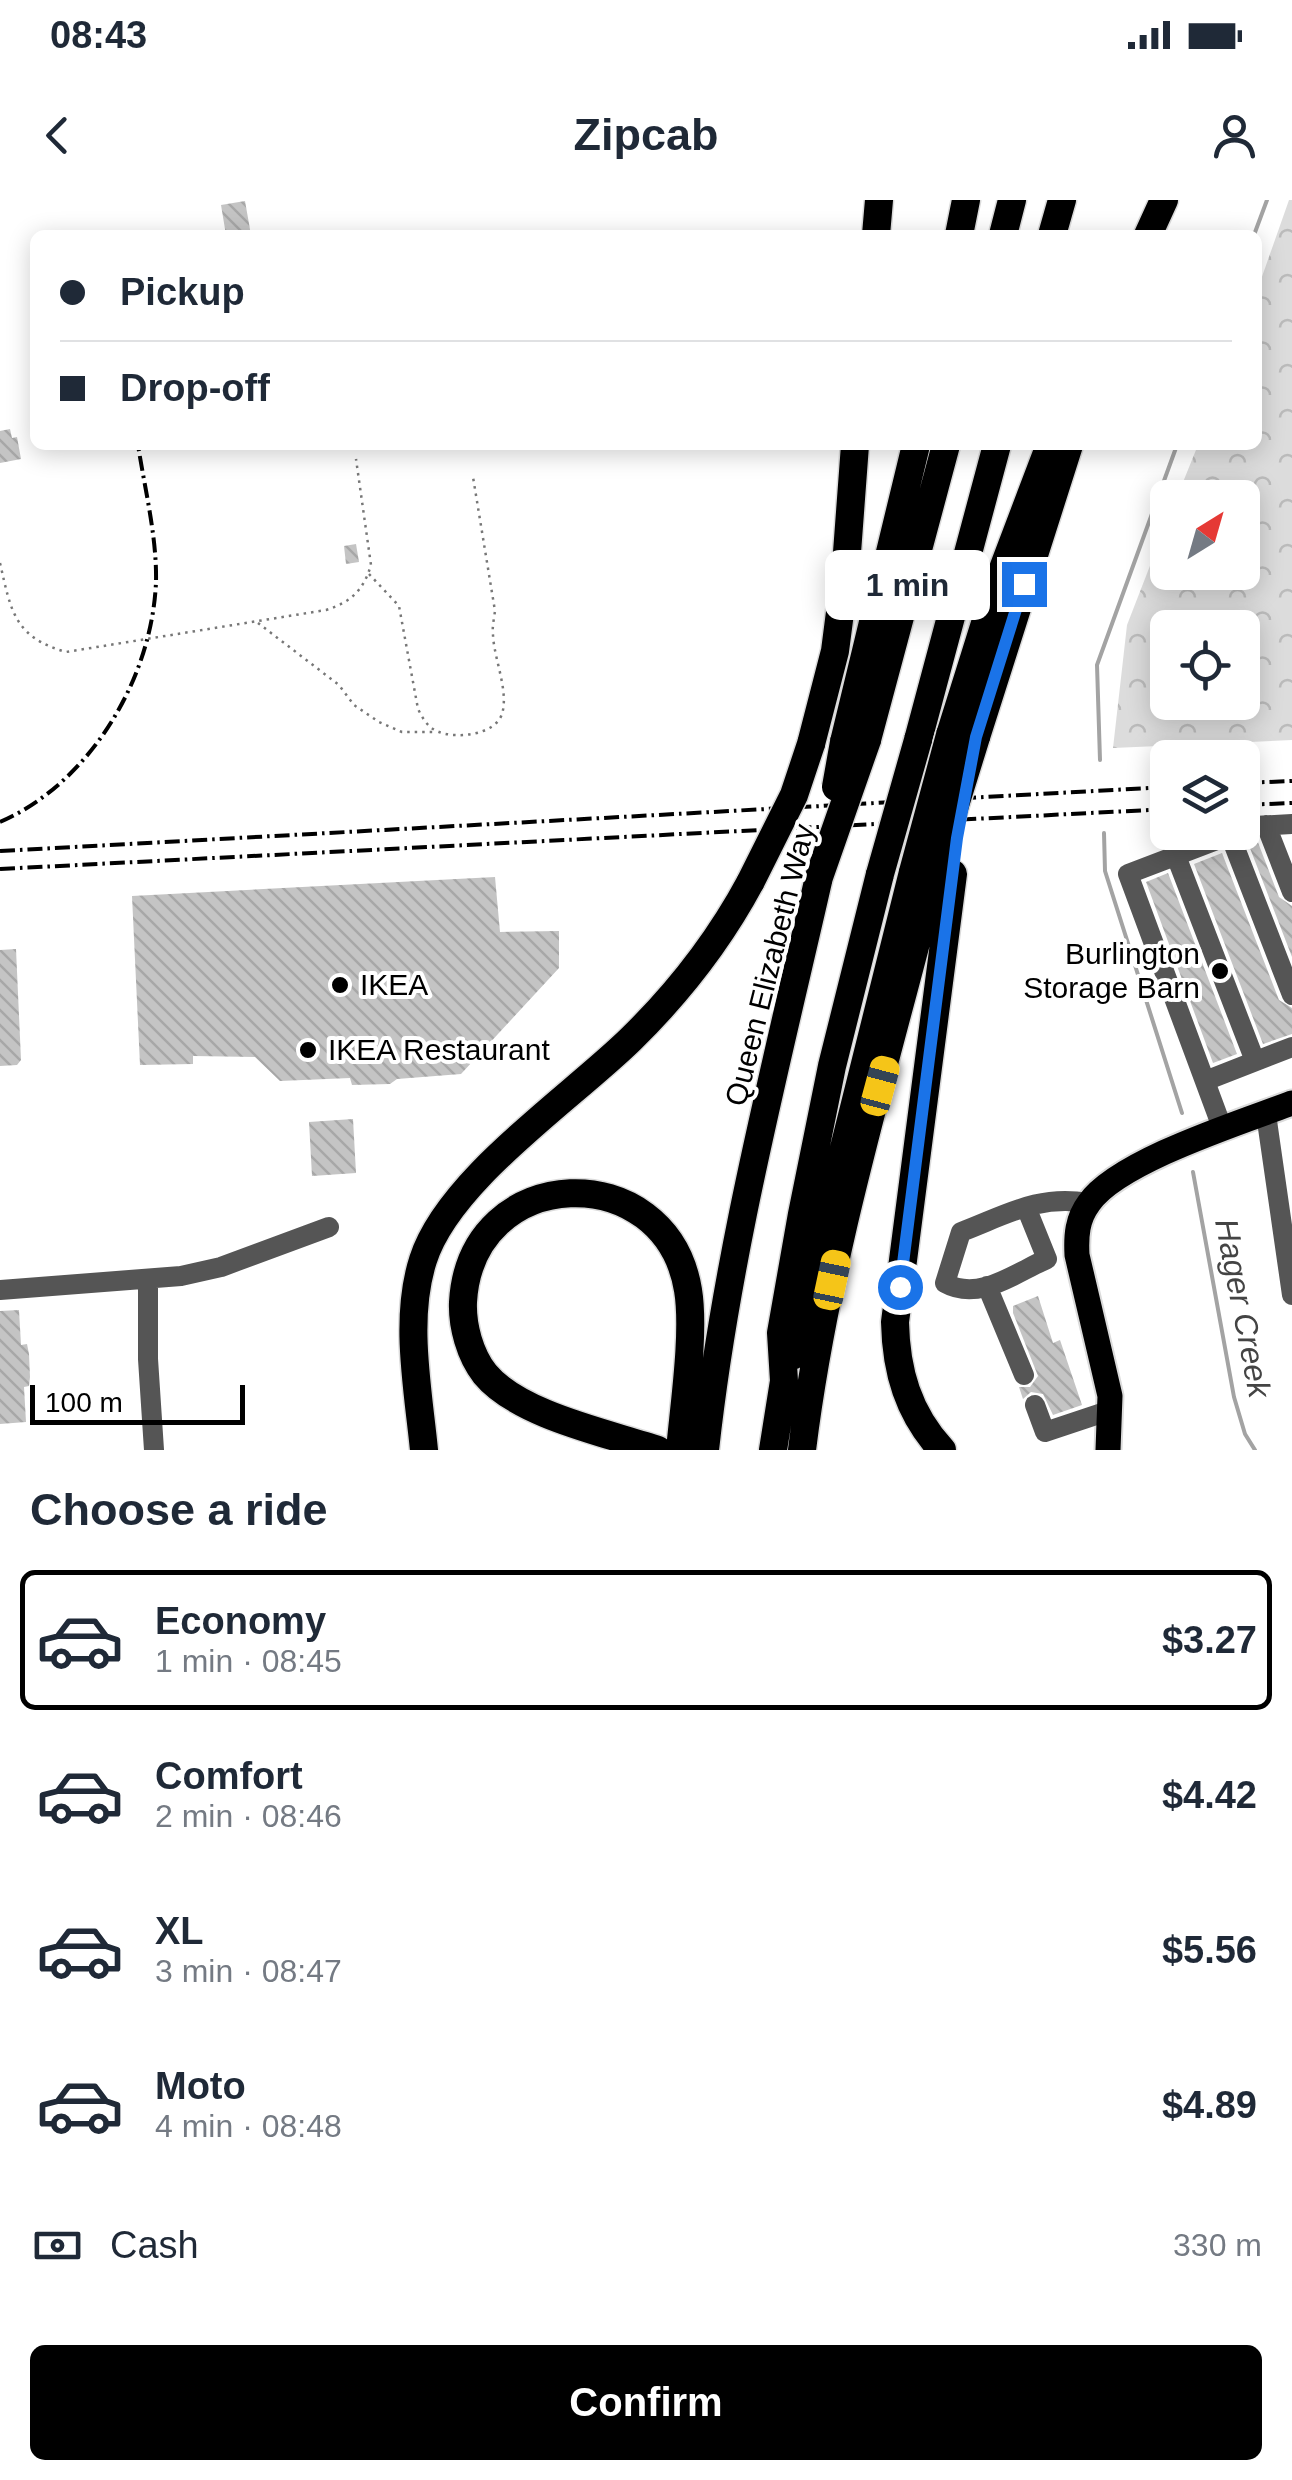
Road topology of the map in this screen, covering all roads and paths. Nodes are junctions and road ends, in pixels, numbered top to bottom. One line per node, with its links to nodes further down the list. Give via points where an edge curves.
1 (879, 200): 6 (highway)
2 (966, 200): 7 (highway)
3 (1012, 200): 8 (highway)
4 (1062, 200): 9 (highway)
5 (1164, 200): 10 (highway)
6 (876, 230)
7 (960, 230)
8 (1004, 230)
9 (1053, 230)
10 (1150, 230)
11 (855, 450): 56 (highway, bridge, via 835,651 794,794 751,881 662,1007 470,1186 435,1230 422,1262 414,1328)
12 (915, 450): 24 (highway)
13 (944, 450): 24 (highway, Queen Elizabeth Way)
14 (995, 450): 48 (highway, bridge, via 832,1066 781,1333)
15 (1048, 450): 23 (highway, via 998,582)
16 (1068, 450): 23 (highway)
17 (356, 459): 20 (path)
18 (472, 477): 22 (path, via 496,611 492,632 504,704 486,731)
19 (0, 563): 21 (path, via 24,631 66,652)
20 (368, 573): 21 (path, via 356,596 342,605); 22 (path, via 399,606 418,710)
21 (257, 622): 22 (path, via 379,722 418,734)
22 (439, 732)
23 (963, 736): 31 (highway, bridge); 31 (highway, bridge)
24 (856, 741): 49 (highway, Queen Elizabeth Way, bridge)
25 (1292, 824): 26 (lane)
26 (1266, 825): 27 (lane); 32 (lane)
27 (1260, 827)
28 (1192, 850): 30 (lane)
29 (1243, 850): 33 (lane)
30 (1176, 856): 35 (lane); 36 (lane, via 1128,874)
31 (933, 873): 48 (highway, via 826,1212); 54 (highway, via 847,1214); 60 (highway, via 895,1322 904,1387)
32 (1292, 892)
33 (1292, 995)
34 (1292, 1047): 35 (lane)
35 (1256, 1061): 36 (lane)
36 (1205, 1080): 39 (lane)
37 (1292, 1104): 38 (main road)
38 (1266, 1114): 39 (main road); 46 (lane)
39 (1223, 1130): 40 (main road, via 1132,1170)
40 (1088, 1203): 41 (lane, via 1054,1199); 51 (main road, via 1077,1256)
41 (1026, 1207): 44 (lane, via 1047,1259); 44 (lane, via 961,1232 945,1283 967,1291)
42 (329, 1227): 43 (lane, via 221,1267)
43 (148, 1279): 45 (lane); 55 (lane)
44 (987, 1286): 47 (lane)
45 (0, 1290)
46 (1292, 1296)
47 (1024, 1375)
48 (784, 1382): 53 (highway)
49 (697, 1396): 57 (highway, via 688,1289 674,1250 640,1212 578,1191 520,1206 484,1239 470,1266 463,1308 467,1338 484,1372 509,1396 547,1414); 58 (highway); 59 (highway, Queen Elizabeth Way)
50 (1035, 1405): 52 (lane)
51 (1111, 1410): 52 (lane); 61 (main road)
52 (1048, 1441)
53 (774, 1443)
54 (803, 1444)
55 (154, 1450)
56 (424, 1450)
57 (658, 1450)
58 (680, 1450)
59 (705, 1450)
60 (942, 1450)
61 (1108, 1450)

